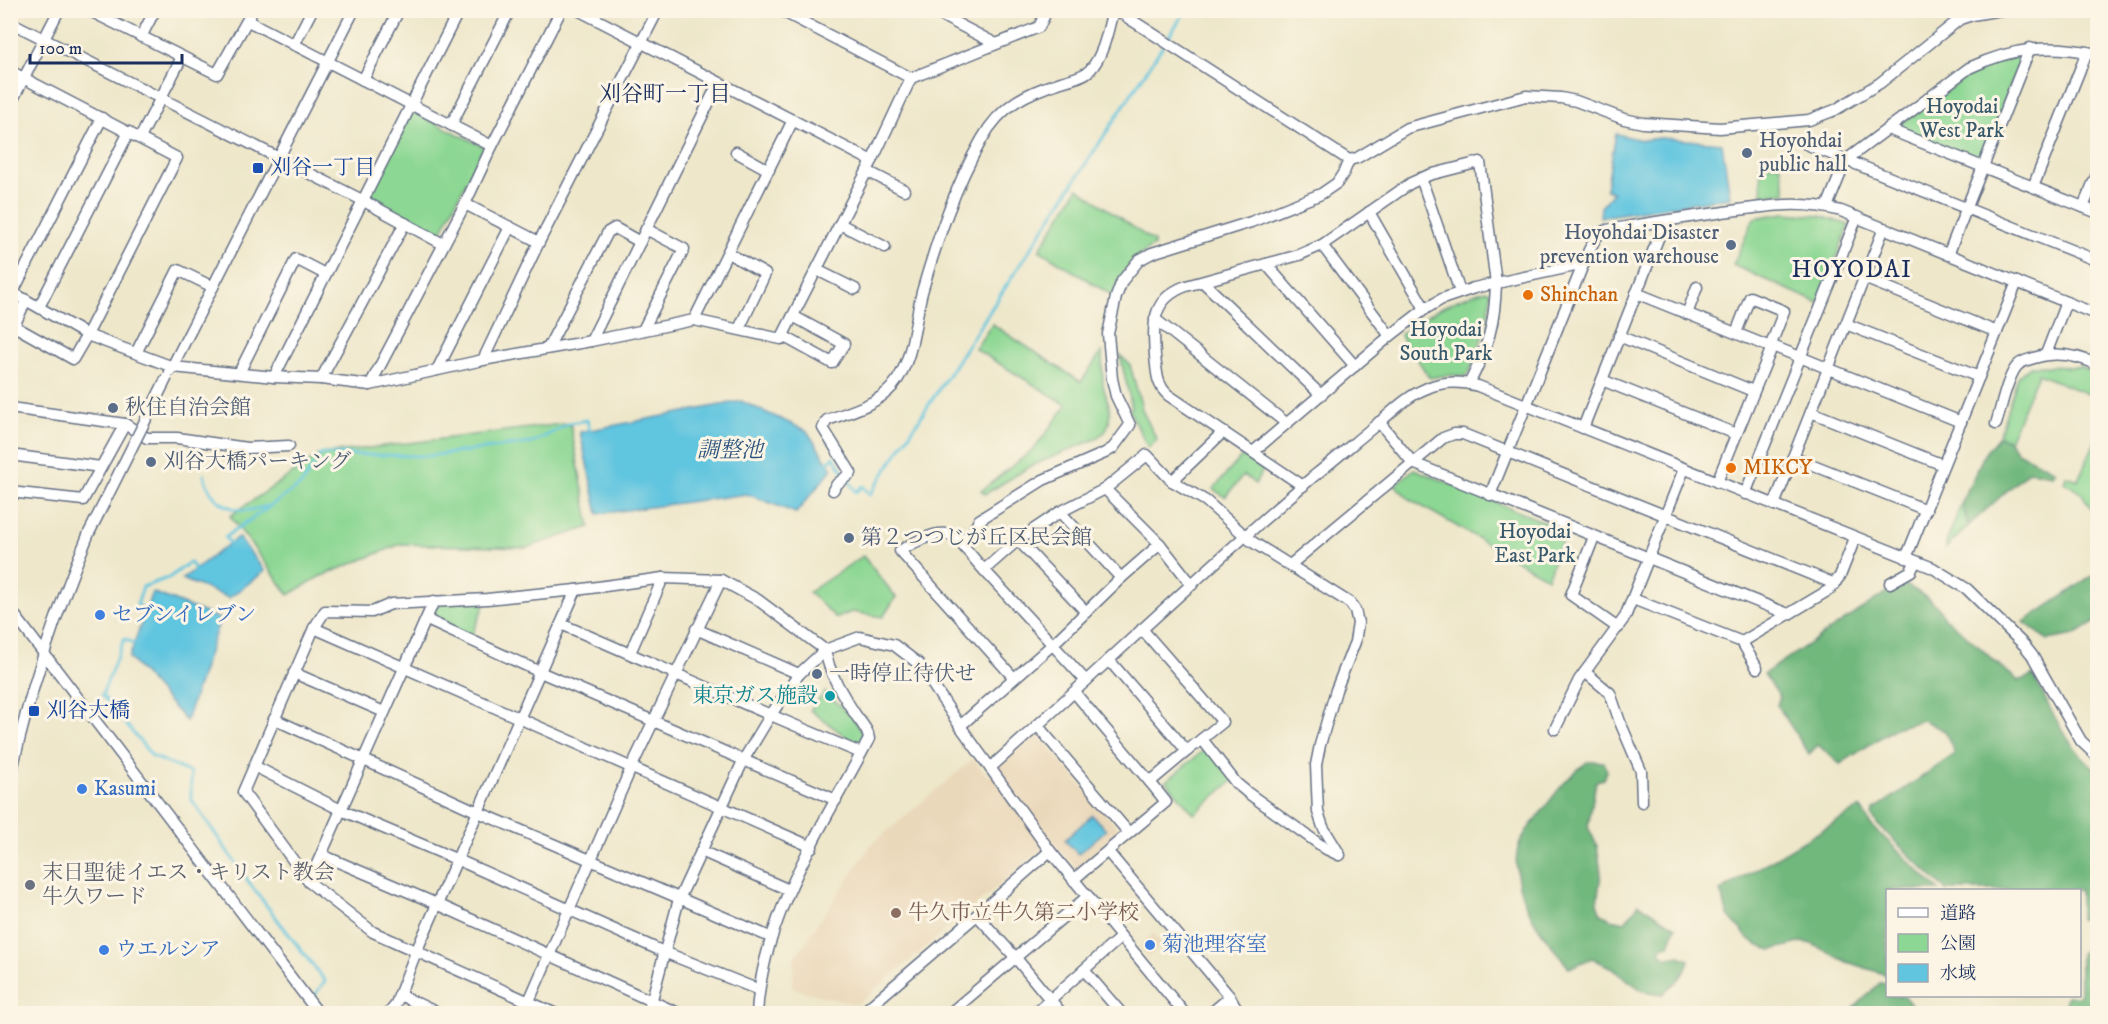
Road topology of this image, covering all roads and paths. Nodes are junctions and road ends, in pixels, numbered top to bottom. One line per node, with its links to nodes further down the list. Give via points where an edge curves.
1 (59, 10): 23 (street)
2 (88, 10): 22 (street)
3 (155, 10): 22 (street)
4 (253, 10): 20 (street)
5 (312, 10): 26 (street)
6 (354, 10): 30 (street)
7 (399, 10): 34 (street)
8 (459, 10): 37 (street)
9 (510, 10): 41 (street)
10 (561, 10): 46 (street)
11 (578, 10): 24 (street)
12 (658, 10): 24 (street)
13 (780, 10): 33 (street)
14 (931, 10): 25 (street)
15 (1047, 10): 25 (street, via 1038,27)
16 (1115, 10): 49 (street); 157 (street, via 1100,56 1091,69 1032,92 1008,106 983,137 949,208 922,293 905,365 892,387 877,399 827,420 823,428 851,473)
17 (2001, 10): 49 (street, via 1960,19 1880,83 1835,110 1809,120 1720,128 1643,123 1576,101 1526,96 1407,128)
18 (2084, 10): 19 (street)
19 (2097, 13)
20 (248, 21): 26 (street); 29 (street, via 217,74)
21 (10, 22): 23 (street)
22 (141, 37): 29 (street)
23 (44, 39): 32 (street); 36 (street)
24 (641, 42): 35 (street); 72 (street)
25 (996, 44): 33 (street)
26 (294, 45): 30 (street)
27 (2030, 48): 28 (street); 42 (street, via 1969,68); 52 (street)
28 (2092, 53): 56 (street)
29 (182, 57): 36 (street)
30 (327, 63): 34 (street); 48 (street)
31 (10, 71): 32 (street)
32 (24, 78): 38 (street); 39 (street)
33 (911, 78): 51 (street)
34 (363, 81): 37 (street)
35 (718, 84): 40 (street); 71 (street)
36 (159, 98): 44 (street); 48 (street)
37 (411, 104): 41 (street); 58 (street)
38 (10, 105)
39 (102, 118): 43 (street); 91 (street)
40 (793, 120): 51 (street); 53 (street)
41 (451, 125): 46 (street)
42 (1888, 129): 50 (street); 52 (street)
43 (129, 132): 44 (street); 96 (street)
44 (140, 138): 108 (street, via 177,158)
45 (1806, 144): 50 (street)
46 (492, 146): 59 (street)
47 (736, 152): 53 (street)
48 (278, 159): 58 (street); 88 (street)
49 (1349, 160): 169 (street, via 1337,183 1321,194 1139,260 1122,281 1108,334 1116,396 1130,425 1122,438 1105,453 1043,480 988,514 979,520 972,534)
50 (1846, 160): 60 (street); 62 (street)
51 (870, 166): 57 (street); 68 (street)
52 (1983, 167): 56 (street); 62 (street)
53 (769, 170): 77 (street)
54 (2097, 172): 61 (street)
55 (1421, 178): 63 (street); 87 (street, via 1480,162); 92 (street)
56 (2033, 187): 61 (street)
57 (904, 190)
58 (362, 200): 67 (street); 83 (street)
59 (465, 204): 69 (street); 74 (street)
60 (1827, 207): 65 (street); 66 (street, via 1791,203)
61 (2084, 207): 64 (street)
62 (1966, 208): 78 (street); 79 (street)
63 (1369, 213): 75 (street); 97 (street)
64 (2097, 213)
65 (1857, 217): 70 (street); 117 (street)
66 (1665, 221): 81 (street, via 1602,232); 93 (street)
67 (405, 223): 74 (street); 127 (street)
68 (840, 224): 76 (street); 82 (street)
69 (510, 227): 72 (street); 123 (street)
70 (1884, 228): 78 (street); 84 (street)
71 (646, 229): 73 (street); 104 (street, via 684,249)
72 (539, 242): 118 (street)
73 (640, 242): 112 (street); 114 (street, via 615,228 608,232)
74 (443, 244): 130 (street)
75 (1322, 245): 80 (street); 110 (street)
76 (885, 247)
77 (728, 253): 102 (street); 105 (street, via 765,274)
78 (1948, 255): 86 (street)
79 (2097, 261)
80 (1266, 264): 85 (street); 120 (street)
81 (1584, 264): 87 (street); 133 (street)
82 (817, 270): 90 (street); 100 (street)
83 (325, 274): 124 (street, via 296,259); 125 (street)
84 (1864, 278): 103 (street); 106 (street)
85 (1203, 282): 101 (street, via 1168,296); 132 (street)
86 (2017, 282): 95 (street); 106 (street)
87 (1496, 283): 92 (street); 129 (street, via 1489,340)
88 (213, 287): 115 (street, via 178,270); 121 (street)
89 (1697, 287): 98 (street)
90 (855, 290)
91 (12, 292): 94 (street)
92 (1460, 292): 97 (street)
93 (1636, 293): 98 (street); 111 (street)
94 (26, 300): 96 (street); 108 (street, via 14,326 73,359)
95 (2067, 302): 99 (street); 116 (street)
96 (39, 307): 108 (street)
97 (1425, 309): 110 (street)
98 (1687, 314): 107 (street)
99 (2097, 315)
100 (793, 316): 109 (street); 109 (street, via 844,344 832,363)
101 (1155, 319): 137 (street); 142 (street, via 1159,385)
102 (694, 320): 104 (street); 105 (street)
103 (1846, 324): 122 (street); 126 (street)
104 (643, 330): 112 (street)
105 (739, 330): 109 (street, via 781,339)
106 (1997, 332): 126 (street)
107 (1736, 333): 113 (street); 113 (street, via 1750,297 1784,311)
108 (87, 335): 115 (street)
109 (783, 336)
110 (1390, 336): 120 (street)
111 (1619, 336): 128 (street); 131 (street)
112 (591, 341): 114 (street)
113 (1770, 347): 117 (street); 131 (street)
114 (548, 348): 118 (street)
115 (136, 353): 121 (street)
116 (2046, 354): 119 (street, via 2054,352); 140 (street, via 2017,366)
117 (1800, 357): 122 (street); 159 (street)
118 (483, 360): 123 (street)
119 (2097, 365)
120 (1356, 366): 132 (street)
121 (173, 367): 124 (street); 197 (street, bridge, via 89,533)
122 (1828, 369): 135 (street); 138 (street)
123 (437, 370): 130 (street)
124 (239, 374): 125 (street)
125 (274, 377): 127 (street)
126 (1979, 377): 138 (street)
127 (321, 378): 130 (street)
128 (1602, 380): 141 (street); 143 (street)
129 (1469, 384): 133 (street); 136 (street, via 1431,386)
130 (370, 385)
131 (1753, 391): 143 (street)
132 (1321, 395): 137 (street)
133 (1526, 405): 141 (street); 146 (street)
134 (10, 408): 139 (street)
135 (1811, 412): 148 (street); 150 (street)
136 (1379, 422): 149 (street); 155 (street)
137 (1286, 423): 145 (street)
138 (1960, 423): 150 (street)
139 (125, 424): 144 (street, via 147,438 247,448); 151 (street)
140 (1996, 424)
141 (1583, 428): 152 (street)
142 (1223, 432): 145 (street); 153 (street)
143 (1736, 434): 154 (street)
144 (289, 446)
145 (1253, 452): 155 (street)
146 (1507, 452): 149 (street, via 1454,434 1443,438); 160 (street); 164 (street)
147 (10, 455): 151 (street)
148 (1793, 457): 161 (street); 162 (street)
149 (1413, 463): 160 (street); 173 (street)
150 (1943, 465): 162 (street)
151 (101, 467): 158 (street, via 83,500)
152 (1684, 469): 154 (street); 164 (street)
153 (1172, 482): 156 (street, via 1147,454); 165 (street, via 1206,501)
154 (1717, 482): 159 (street)
155 (1303, 486): 165 (street)
156 (1105, 489): 163 (street); 170 (street)
157 (833, 490)
158 (10, 492)
159 (1745, 494): 161 (street)
160 (1490, 495): 166 (street)
161 (1774, 505): 167 (street)
162 (1926, 510): 172 (street)
163 (1060, 512): 168 (street); 176 (street)
164 (1665, 516): 171 (street); 179 (street)
165 (1245, 536): 173 (street); 180 (street)
166 (1594, 537): 171 (street); 191 (street, via 1571,595)
167 (1856, 538): 172 (street); 179 (street)
168 (1018, 540): 174 (street); 185 (street)
169 (957, 541): 174 (street); 207 (street, via 941,533 900,551)
170 (1160, 544): 176 (street); 180 (street)
171 (1649, 558): 182 (street); 186 (street)
172 (1911, 560): 178 (street, via 1911,571); 221 (street, via 1967,588 2024,645 2081,741)
173 (1290, 565): 218 (street, via 1350,603 1358,622 1316,765 1318,812 1340,855 1326,849 1236,783)
174 (984, 570): 195 (street)
175 (663, 578): 177 (street); 181 (street); 198 (street)
176 (1121, 578): 185 (street)
177 (721, 580): 192 (street); 196 (street, via 758,600)
178 (1890, 583)
179 (1835, 584): 186 (street)
180 (1192, 585): 193 (street)
181 (576, 590): 183 (street); 189 (street)
182 (1633, 598): 191 (street); 194 (street)
183 (434, 601): 187 (street); 190 (street, via 391,604 372,612 325,610)
184 (10, 609): 188 (street)
185 (1086, 612): 195 (street)
186 (1788, 614): 194 (street)
187 (427, 620): 200 (street); 202 (street)
188 (15, 624): 197 (street)
189 (561, 624): 198 (street); 202 (street)
190 (314, 628): 200 (street); 205 (street)
191 (1618, 628): 204 (street)
192 (696, 629): 203 (street); 206 (street)
193 (1142, 629): 199 (street); 218 (street, via 1223,722)
194 (1742, 642): 201 (street)
195 (1052, 645): 207 (street); 208 (street)
196 (825, 650): 206 (street); 216 (street, via 860,637 894,645 919,664); 220 (street, via 839,687 868,732 869,739)
197 (43, 653): 227 (street); 264 (street)
198 (630, 653): 203 (street)
199 (1109, 660): 208 (street); 219 (street)
200 (406, 667): 210 (street); 212 (street)
201 (1757, 668)
202 (540, 672): 212 (street); 214 (street)
203 (676, 672): 211 (street); 214 (street)
204 (1585, 672): 217 (street); 230 (street, via 1610,693 1641,771)
205 (294, 673): 210 (street); 213 (street)
206 (799, 674): 211 (street)
207 (1014, 678): 216 (street)
208 (1086, 681): 209 (street)
209 (1075, 693): 215 (street); 228 (street)
210 (384, 712): 223 (street)
211 (770, 716): 220 (street); 222 (street)
212 (520, 718): 225 (street); 233 (street)
213 (274, 719): 223 (street); 224 (street)
214 (654, 720): 222 (street); 225 (street)
215 (1037, 725): 226 (street); 234 (street)
216 (960, 726): 226 (street)
217 (1554, 729)
218 (1202, 739): 219 (street)
219 (1187, 751): 228 (street)
220 (861, 753): 229 (street)
221 (2097, 757)
222 (744, 759): 229 (street); 231 (street)
223 (363, 760): 232 (street); 233 (street)
224 (254, 766): 232 (street); 243 (street, via 243,792)
225 (632, 766): 231 (street); 241 (street)
226 (990, 768): 236 (street)
227 (10, 780)
228 (1150, 782): 234 (street, via 1166,802)
229 (836, 800): 235 (street)
230 (1642, 802)
231 (722, 806): 235 (street); 237 (street)
232 (341, 810): 239 (street); 240 (street)
233 (478, 813): 240 (street); 241 (street)
234 (1129, 833): 238 (street)
235 (812, 847): 244 (street)
236 (1050, 850): 242 (street); 249 (street)
237 (701, 851): 244 (street); 246 (street)
238 (1108, 852): 242 (street); 259 (street)
239 (322, 855): 243 (street); 247 (street)
240 (458, 860): 247 (street); 248 (street)
241 (591, 860): 246 (street); 248 (street)
242 (1073, 880): 245 (street)
243 (309, 882): 252 (street, via 372,932)
244 (789, 890): 250 (street)
245 (1088, 896): 251 (street); 255 (street)
246 (679, 898): 250 (street); 253 (street)
247 (437, 904): 252 (street); 254 (street)
248 (569, 910): 253 (street); 254 (street)
249 (977, 915): 255 (street); 270 (street, via 868,1008)
250 (770, 937): 257 (street)
251 (1121, 937): 256 (street); 275 (street)
252 (416, 952): 258 (street); 262 (street)
253 (664, 952): 257 (street); 260 (street)
254 (550, 954): 260 (street); 262 (street)
255 (1015, 957): 261 (street); 271 (street)
256 (1084, 970): 261 (street); 274 (street)
257 (759, 990): 269 (street)
258 (400, 995): 263 (street); 265 (street)
259 (1230, 997): 276 (street); 277 (street)
260 (652, 1000): 267 (street); 268 (street)
261 (1050, 1000): 272 (street); 273 (street)
262 (533, 1007): 266 (street)
263 (394, 1011)
264 (319, 1014)
265 (440, 1014)
266 (556, 1014)
267 (648, 1014)
268 (680, 1014)
269 (758, 1014)
270 (872, 1014)
271 (949, 1014)
272 (1034, 1014)
273 (1062, 1014)
274 (1122, 1014)
275 (1185, 1014)
276 (1210, 1014)
277 (1240, 1014)

